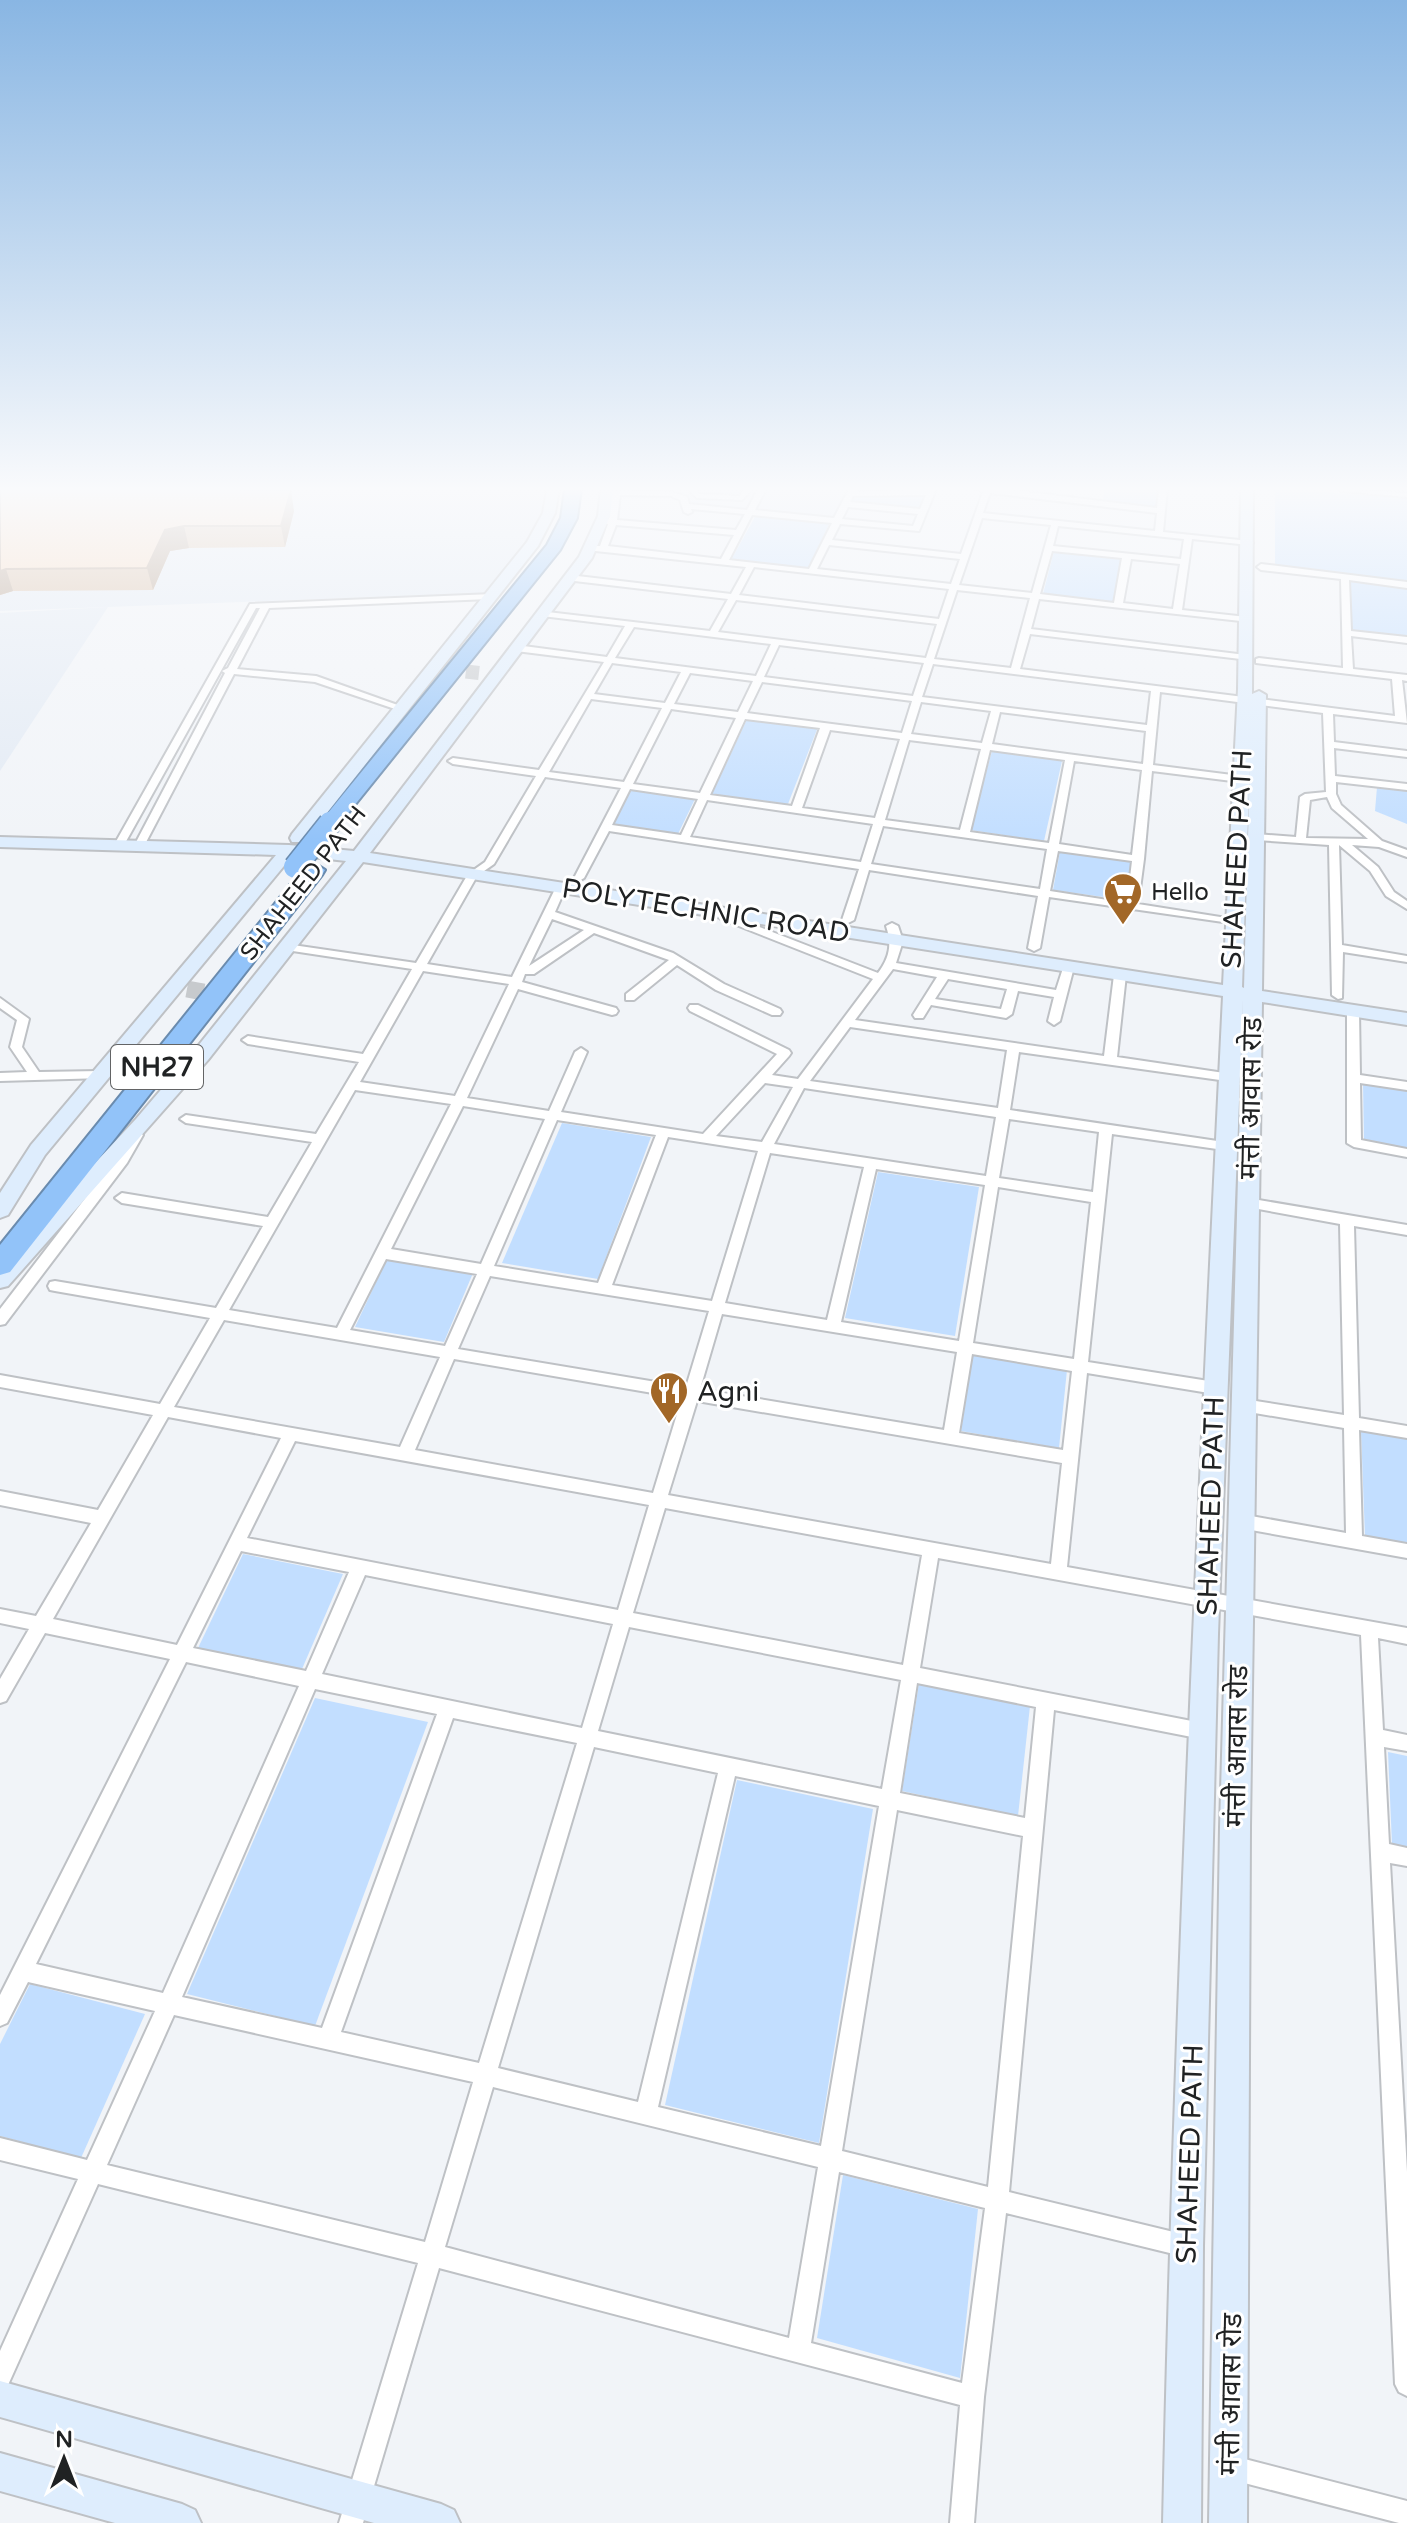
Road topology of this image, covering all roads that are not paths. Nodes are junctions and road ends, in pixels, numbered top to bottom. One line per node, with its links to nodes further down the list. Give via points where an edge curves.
1 (296, 607): 15 (street)
2 (483, 607): 42 (street, via 439,668)
3 (508, 607): 65 (highway, SHAHEED PATH / NH27)
4 (518, 607): 65 (highway, SHAHEED PATH / NH27)
5 (547, 607): 17 (street)
6 (728, 607): 23 (street)
7 (809, 607): 19 (street)
8 (948, 607): 19 (street)
9 (1032, 607): 21 (street)
10 (1125, 607): 16 (street)
11 (1178, 607): 16 (street)
12 (1247, 607): 18 (street)
13 (1257, 607): 27 (street, मंत्ती आवास रोड)
14 (1346, 607): 22 (street)
15 (265, 608): 31 (street, via 250,610); 32 (street)
16 (1177, 612): 18 (street)
17 (542, 613): 20 (street); 26 (street)
18 (1247, 620): 27 (street)
19 (943, 622): 29 (street)
20 (631, 624): 23 (street); 28 (street)
21 (1026, 631): 27 (street); 34 (street)
22 (1347, 633): 24 (street); 33 (street)
23 (713, 634): 25 (street)
24 (1407, 640)
25 (776, 642): 29 (street); 36 (street)
26 (516, 648): 28 (street); 78 (street, via 487,674)
27 (1252, 659): 33 (street); 40 (street, मंत्ती आवास रोड)
28 (610, 660): 30 (street); 38 (street)
29 (929, 661): 34 (street); 39 (street)
30 (687, 670): 36 (street); 41 (street)
31 (218, 671): 32 (street); 70 (street)
32 (232, 671): 42 (street, via 316,679); 72 (street)
33 (1348, 671): 35 (street)
34 (1015, 672): 37 (street)
35 (1402, 677): 46 (street)
36 (758, 679): 39 (street); 45 (street)
37 (1156, 689): 40 (street); 48 (street)
38 (588, 696): 41 (street); 56 (street)
39 (917, 699): 43 (street); 49 (street)
40 (1251, 701): 44 (street); 58 (street, SHAHEED PATH); 69 (street, मंत्ती आवास रोड)
41 (669, 705): 45 (street); 59 (street)
42 (401, 708): 80 (street)
43 (996, 709): 48 (street); 51 (street)
44 (1328, 710): 46 (street); 50 (street)
45 (742, 715): 47 (street); 62 (street)
46 (1404, 719)
47 (826, 726): 49 (street); 63 (street)
48 (1152, 729): 55 (street)
49 (905, 737): 51 (street); 64 (street)
50 (1329, 744): 52 (street); 57 (street)
51 (986, 747): 53 (street); 68 (street)
52 (1407, 754)
53 (1070, 758): 55 (street); 77 (street)
54 (453, 761): 56 (street)
55 (1149, 768): 58 (street); 81 (street)
56 (543, 774): 59 (street); 83 (street)
57 (1330, 778): 60 (street); 61 (street)
58 (1240, 779): 92 (street, SHAHEED PATH)
59 (628, 786): 62 (street); 66 (street)
60 (1407, 787)
61 (1331, 794): 73 (street, via 1305,797); 76 (street, via 1336,806)
62 (704, 796): 63 (street); 71 (street)
63 (796, 810): 64 (street)
64 (879, 821): 68 (street); 82 (street)
65 (339, 824): 80 (highway, SHAHEED PATH / NH27)
66 (606, 827): 71 (street); 84 (street)
67 (0, 829): 70 (street)
68 (964, 834): 77 (street)
69 (1256, 837): 73 (street); 107 (street, मंत्ती आवास रोड)
70 (122, 839): 72 (street, POLYTECHNIC ROAD); 74 (street, POLYTECHNIC ROAD)
71 (684, 839): 82 (street)
72 (141, 840): 80 (street, POLYTECHNIC ROAD)
73 (1301, 840): 75 (street)
74 (0, 842)
75 (1338, 842): 76 (street); 88 (street, via 1374,869 1390,894); 97 (street)
76 (1377, 842): 79 (street)
77 (1053, 846): 81 (street); 86 (street)
78 (361, 851): 80 (street, POLYTECHNIC ROAD); 83 (street, POLYTECHNIC ROAD); 95 (street)
79 (1407, 854)
80 (299, 856): 130 (street); 161 (highway, SHAHEED PATH / NH27); 165 (highway, SHAHEED PATH / NH27)
81 (1139, 859): 87 (street)
82 (865, 866): 86 (street); 91 (street)
83 (481, 869): 84 (street); 85 (street, POLYTECHNIC ROAD); 101 (street)
84 (579, 878): 91 (street)
85 (561, 887): 89 (street, POLYTECHNIC ROAD); 90 (street)
86 (1044, 893): 87 (street); 96 (street)
87 (1132, 906): 92 (street)
88 (1407, 906)
89 (727, 913): 94 (street, POLYTECHNIC ROAD); 102 (street, via 725,917)
90 (549, 914): 93 (street); 105 (street)
91 (848, 920): 94 (street)
92 (1233, 922): 107 (street, SHAHEED PATH)
93 (593, 929): 98 (street); 105 (street)
94 (894, 934): 96 (street); 100 (street, POLYTECHNIC ROAD); 102 (street)
95 (286, 947): 101 (street); 112 (street)
96 (1034, 948): 107 (street)
97 (1337, 948): 99 (street); 109 (street)
98 (677, 959): 111 (street); 119 (street, via 720,987)
99 (1407, 959)
100 (1068, 967): 104 (street, POLYTECHNIC ROAD); 108 (street)
101 (419, 968): 105 (street); 127 (street)
102 (886, 971): 103 (street); 123 (street)
103 (945, 974): 106 (street); 113 (street)
104 (1120, 975): 107 (street, POLYTECHNIC ROAD); 128 (street)
105 (518, 978): 117 (street); 138 (street)
106 (1013, 987): 108 (street); 113 (street, via 1006,1014)
107 (1241, 987): 109 (street); 118 (street, POLYTECHNIC ROAD); 132 (street, SHAHEED PATH); 156 (street, मंत्ती आवास रोड)
108 (1061, 995): 122 (street)
109 (1338, 995): 115 (street)
110 (224, 996): 112 (street)
111 (630, 997)
112 (244, 1000): 142 (street)
113 (928, 1001): 120 (street)
114 (0, 1002): 129 (street, via 23,1019 16,1047)
115 (1407, 1006)
116 (694, 1008): 133 (street, via 785,1053)
117 (612, 1011)
118 (1353, 1011): 121 (street, POLYTECHNIC ROAD); 134 (street)
119 (776, 1012)
120 (919, 1015)
121 (1407, 1019)
122 (1054, 1021)
123 (846, 1023): 125 (street); 136 (street)
124 (248, 1040): 127 (street)
125 (1014, 1047): 128 (street); 139 (street)
126 (581, 1052): 140 (street)
127 (367, 1059): 135 (street)
128 (1110, 1061): 132 (street)
129 (35, 1075): 130 (street); 131 (street)
130 (100, 1075): 149 (street)
131 (0, 1077)
132 (1227, 1077): 147 (street, SHAHEED PATH)
133 (762, 1078): 136 (street); 146 (street)
134 (1354, 1078): 137 (street); 150 (street, via 1354,1143)
135 (352, 1085): 138 (street); 145 (street)
136 (800, 1085): 139 (street); 148 (street)
137 (1407, 1086)
138 (459, 1101): 140 (street); 164 (street)
139 (1001, 1115): 143 (street); 152 (street)
140 (555, 1116): 144 (street); 166 (street)
141 (186, 1119): 145 (street)
142 (143, 1124): 162 (street); 163 (street)
143 (1106, 1130): 147 (street); 155 (street)
144 (664, 1132): 146 (street); 169 (street)
145 (320, 1139): 159 (street)
146 (706, 1139): 148 (street)
147 (1224, 1146): 179 (street, SHAHEED PATH)
148 (765, 1148): 151 (street); 170 (street)
149 (38, 1150): 153 (street); 157 (street)
150 (1407, 1153)
151 (871, 1164): 152 (street); 173 (street)
152 (991, 1182): 155 (street); 175 (street)
153 (0, 1195)
154 (122, 1198): 159 (street)
155 (1099, 1198): 177 (street)
156 (1247, 1203): 158 (street); 181 (street, मंत्ती आवास रोड)
157 (0, 1210)
158 (1347, 1220): 160 (street); 183 (street)
159 (272, 1223): 171 (street)
160 (1407, 1230)
161 (0, 1236)
162 (37, 1236): 163 (street); 167 (street)
163 (61, 1240): 172 (street)
164 (382, 1253): 166 (street); 174 (street)
165 (0, 1265)
166 (487, 1270): 169 (street); 176 (street)
167 (0, 1280)
168 (55, 1286): 171 (street)
169 (603, 1289): 170 (street)
170 (716, 1308): 173 (street); 180 (street)
171 (219, 1314): 174 (street); 182 (street)
172 (0, 1320)
173 (833, 1327): 175 (street)
174 (341, 1334): 176 (street)
175 (965, 1347): 177 (street); 186 (street)
176 (450, 1353): 180 (street); 187 (street)
177 (1081, 1366): 179 (street); 188 (street)
178 (0, 1381): 182 (street)
179 (1215, 1388): 199 (street, SHAHEED PATH)
180 (690, 1393): 186 (street); 190 (street)
181 (1243, 1405): 183 (street); 192 (street, मंत्ती आवास रोड)
182 (164, 1411): 185 (street); 191 (street)
183 (1352, 1423): 184 (street); 193 (street)
184 (1407, 1432)
185 (291, 1434): 187 (street); 194 (street)
186 (951, 1437): 188 (street)
187 (405, 1454): 190 (street)
188 (1071, 1458): 198 (street)
189 (0, 1498): 191 (street)
190 (658, 1500): 195 (street); 202 (street)
191 (102, 1518): 203 (street)
192 (1240, 1521): 193 (street); 200 (street, मंत्ती आवास रोड)
193 (1354, 1542): 196 (street)
194 (236, 1543): 197 (street); 206 (street)
195 (931, 1549): 198 (street); 207 (street)
196 (1407, 1551)
197 (360, 1567): 202 (street); 208 (street)
198 (1058, 1572): 199 (street)
199 (1206, 1599): 200 (street); 212 (street, SHAHEED PATH)
200 (1239, 1605): 204 (street); 239 (street, मंत्ती आवास रोड)
201 (0, 1616): 203 (street)
202 (623, 1617): 207 (street); 214 (street)
203 (40, 1625): 206 (street); 209 (street)
204 (1369, 1629): 205 (street); 213 (street)
205 (1407, 1636)
206 (181, 1654): 208 (street); 221 (street)
207 (910, 1673): 210 (street); 217 (street)
208 (310, 1681): 211 (street); 222 (street)
209 (0, 1695)
210 (1046, 1699): 212 (street); 218 (street)
211 (447, 1710): 214 (street); 224 (street)
212 (1202, 1731): 231 (street, SHAHEED PATH)
213 (1376, 1737): 215 (street); 219 (street)
214 (586, 1739): 216 (street); 225 (street)
215 (1407, 1743)
216 (728, 1768): 217 (street); 226 (street)
217 (889, 1800): 218 (street); 228 (street)
218 (1033, 1829): 230 (street)
219 (1382, 1852): 220 (street); 233 (street)
220 (1407, 1857)
221 (23, 1971): 222 (street); 223 (street)
222 (169, 2003): 224 (street); 229 (street)
223 (0, 2016)
224 (328, 2040): 225 (street)
225 (486, 2075): 226 (street); 232 (street)
226 (646, 2114): 228 (street)
227 (0, 2149): 229 (street)
228 (830, 2159): 230 (street); 234 (street)
229 (92, 2172): 232 (street); 235 (street)
230 (997, 2200): 231 (street); 237 (street)
231 (1186, 2246): 246 (street, SHAHEED PATH)
232 (432, 2255): 234 (street); 241 (street)
233 (1406, 2328): 236 (street)
234 (798, 2352): 237 (street)
235 (0, 2377)
236 (1407, 2384)
237 (972, 2397): 245 (street)
238 (0, 2399): 241 (street)
239 (1229, 2467): 242 (street); 247 (street, मंत्ती आवास रोड)
240 (0, 2472): 243 (street)
241 (355, 2511): 244 (street)
242 (1407, 2513)
243 (182, 2523)
244 (441, 2523)
245 (962, 2523)
246 (1182, 2523)
247 (1228, 2523)

